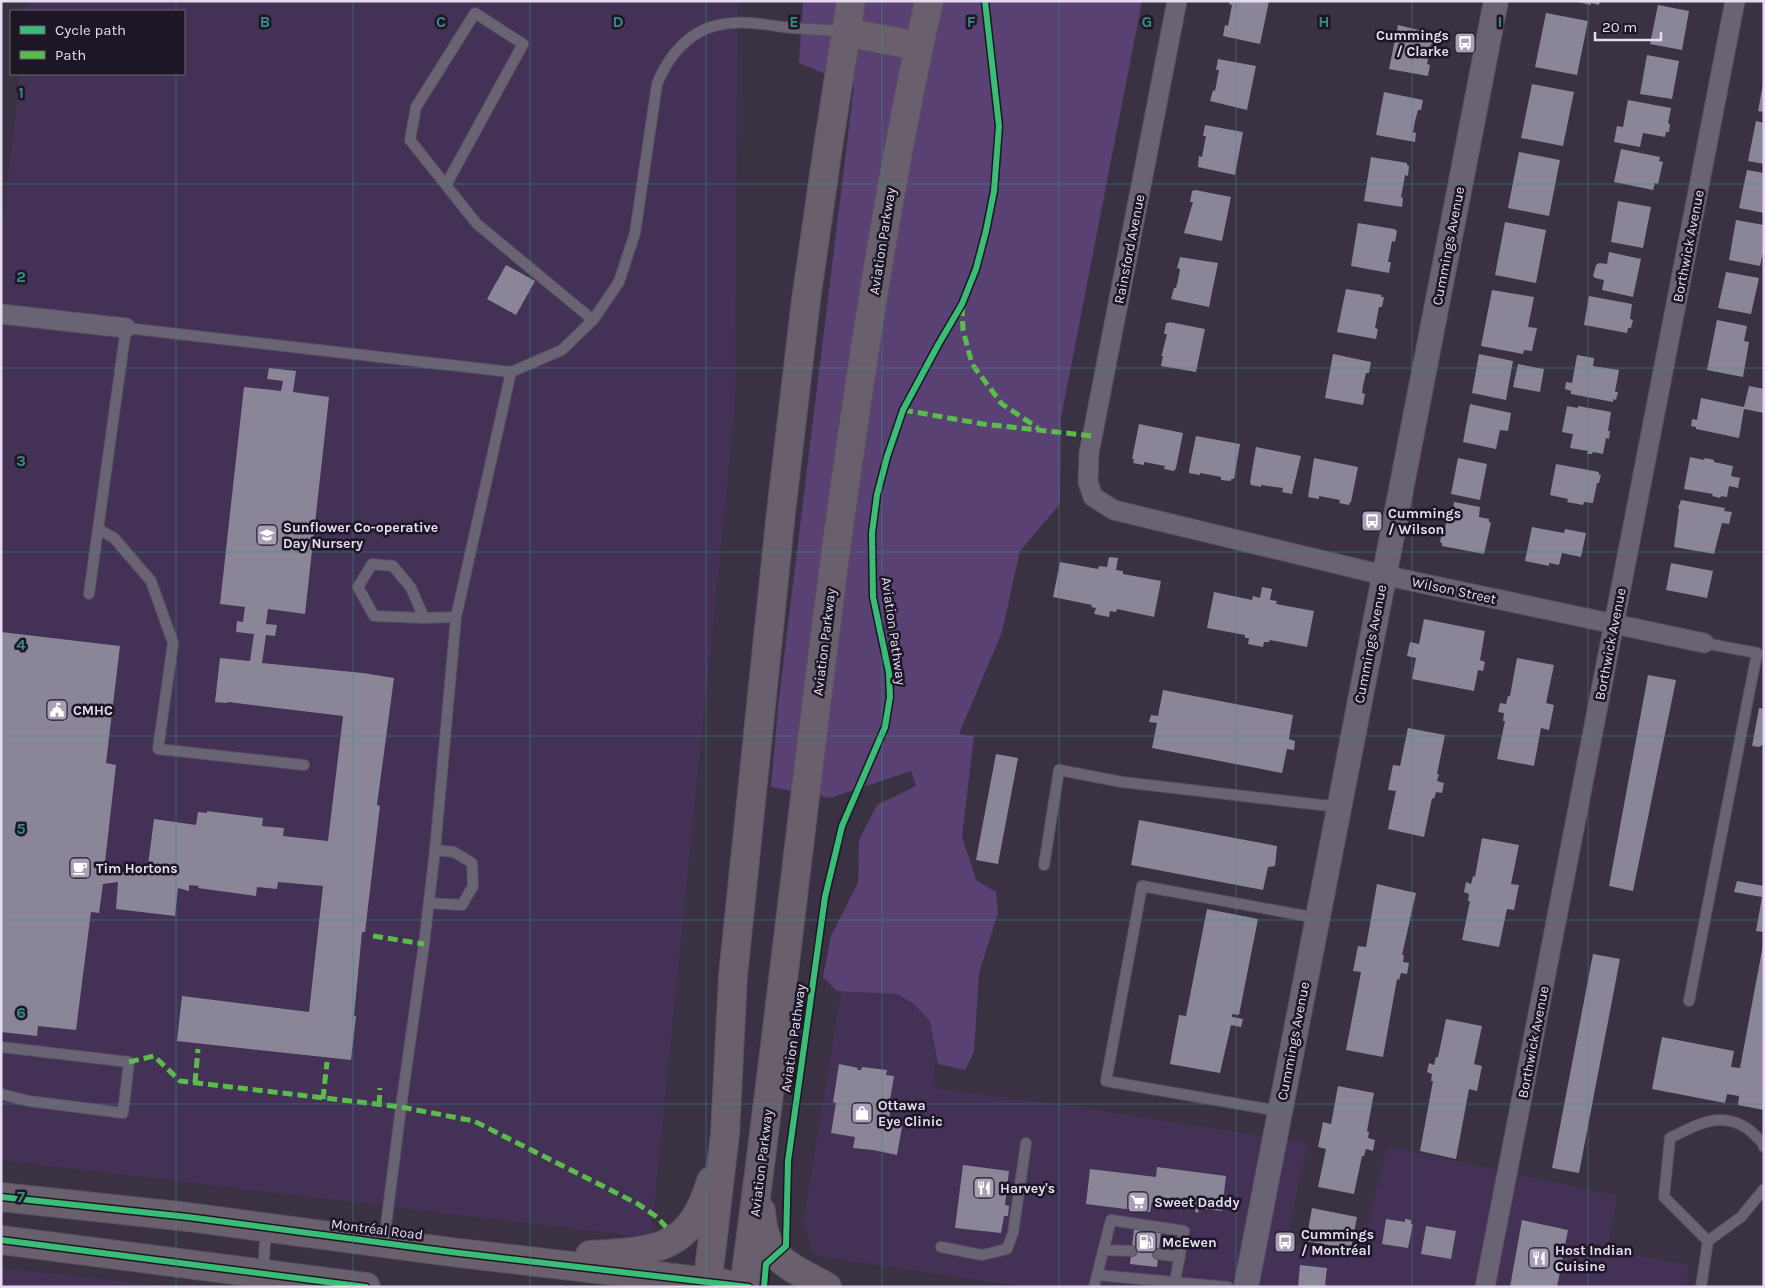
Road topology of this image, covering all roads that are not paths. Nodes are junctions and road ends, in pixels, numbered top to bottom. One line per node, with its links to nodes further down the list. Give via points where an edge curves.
1 (851, 1): 6 (main road)
2 (928, 1): 7 (main road, Aviation Parkway)
3 (1178, 1): 13 (street, Rainsford Avenue, via 1089,453 1088,482)
4 (1496, 1): 15 (street, Cummings Avenue)
5 (1735, 1): 19 (street, Borthwick Avenue)
6 (845, 32): 7 (main road); 10 (lane, via 734,22 716,25 700,33 672,54 657,84 635,233 619,282); 31 (main road, via 806,300 778,541 733,976)
7 (918, 46): 34 (main road, Aviation Parkway, via 859,381)
8 (446, 186): 8 (lane, via 410,140 416,107 475,13 523,44); 10 (lane, via 477,224)
9 (1, 314): 11 (street)
10 (593, 320): 12 (lane, via 562,350)
11 (126, 328): 12 (lane); 14 (lane)
12 (511, 372): 17 (lane)
13 (1092, 497): 15 (street, Wilson Street, via 1114,510)
14 (98, 529): 16 (lane); 21 (lane, via 114,538 151,581 173,643 158,749)
15 (1383, 575): 19 (street, Wilson Street); 22 (street, Cummings Avenue)
16 (89, 594)
17 (456, 617): 18 (lane); 23 (lane)
18 (424, 618): 18 (lane, via 374,616 358,586 372,564 393,566 411,588)
19 (1614, 625): 20 (street, Wilson Street); 58 (street, Borthwick Avenue)
20 (1704, 643): 27 (lane, via 1757,653)
21 (304, 764)
22 (1338, 807): 24 (lane, via 1122,782 1059,770); 26 (street, Cummings Avenue)
23 (435, 850): 25 (lane); 25 (lane, via 454,852 472,862 473,886 462,905)
24 (1044, 865)
25 (429, 903): 40 (lane)
26 (1317, 918): 30 (street, Cummings Avenue); 30 (lane, via 1142,886 1106,1081)
27 (1689, 1001)
28 (1, 1047): 29 (lane, via 129,1062 123,1113)
29 (1, 1094)
30 (1279, 1111): 57 (street, Cummings Avenue)
31 (725, 1134): 46 (main road, via 702,1206 676,1239 640,1252); 49 (main road)
32 (1026, 1143): 41 (lane, via 1013,1233 1007,1249 982,1255)
33 (1764, 1146): 39 (lane, via 1745,1127 1728,1121 1706,1121 1670,1138 1664,1197)
34 (759, 1181): 51 (main road, Aviation Parkway); 54 (main road, via 763,1233 775,1256)
35 (1764, 1189): 39 (lane, via 1741,1217)
36 (1, 1197): 37 (main road, Montréal Road)
37 (266, 1227): 40 (main road, Montréal Road); 48 (lane)
38 (1, 1240): 48 (main road)
39 (1708, 1241): 59 (lane)
40 (384, 1243): 46 (main road, Montréal Road)
41 (941, 1247)
42 (1103, 1250): 43 (lane); 45 (lane, via 1110,1220 1184,1231); 47 (lane)
43 (1132, 1251)
44 (1158, 1254): 45 (lane)
45 (1180, 1257): 50 (lane)
46 (516, 1259): 49 (main road, Montréal Road)
47 (1097, 1275): 50 (lane); 55 (lane)
48 (262, 1280): 52 (main road)
49 (708, 1284): 51 (main road, Montréal Road)
50 (1175, 1285): 56 (lane)
51 (744, 1286): 53 (main road, Montréal Road)
52 (366, 1287)
53 (750, 1287)
54 (827, 1287)
55 (1094, 1287)
56 (1228, 1287)
57 (1246, 1287)
58 (1485, 1287)
59 (1702, 1287)

